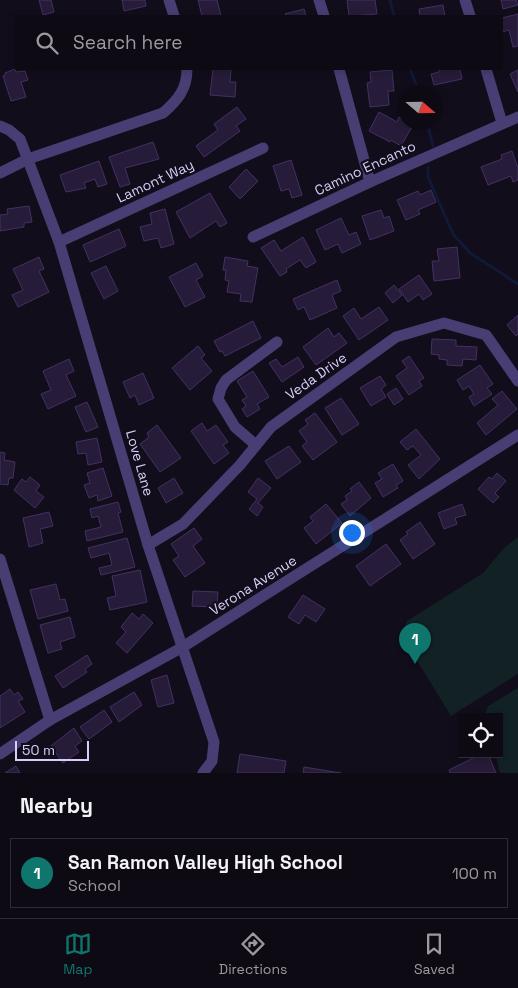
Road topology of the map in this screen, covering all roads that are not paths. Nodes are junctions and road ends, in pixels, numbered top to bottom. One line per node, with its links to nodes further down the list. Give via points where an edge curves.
1 (169, 0): 4 (street)
2 (319, 0): 5 (street)
3 (466, 0): 6 (street)
4 (174, 15)
5 (324, 15)
6 (470, 15)
7 (187, 70): 14 (street, via 187,82 178,100 164,113)
8 (339, 70): 16 (street)
9 (486, 70): 11 (street)
10 (518, 117): 11 (street, Camino Encanto)
11 (502, 123): 16 (street, Camino Encanto)
12 (0, 126): 14 (street, Love Lane, via 20,139)
13 (263, 148): 18 (street, Lamont Way)
14 (28, 159): 15 (street); 18 (street, Love Lane)
15 (0, 173)
16 (370, 182): 17 (street, Camino Encanto)
17 (254, 237)
18 (59, 242): 23 (street, Love Lane)
19 (277, 342): 22 (street, via 226,380 218,399 235,427)
20 (518, 382): 22 (street, Veda Drive, via 486,335 444,323 396,337 271,427)
21 (518, 435): 25 (street, Verona Avenue)
22 (256, 445): 23 (street, Veda Drive, via 183,524)
23 (148, 545): 25 (street, Love Lane)
24 (0, 559): 26 (street)
25 (181, 648): 26 (street, Verona Avenue); 28 (street, Love Lane, via 214,742 212,761)
26 (50, 720): 27 (street, Verona Avenue)
27 (0, 754)
28 (204, 773)

